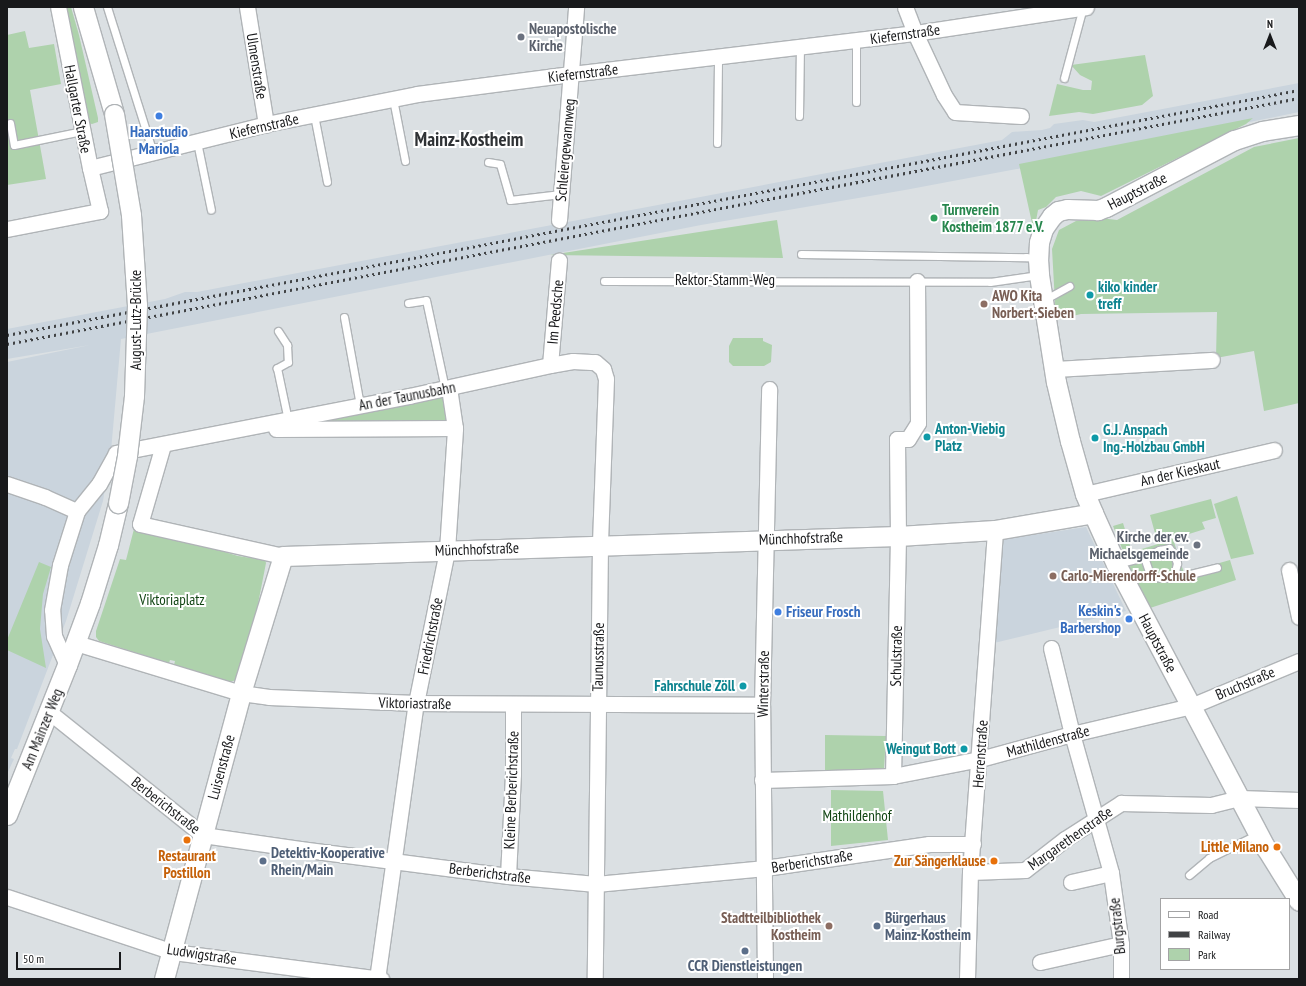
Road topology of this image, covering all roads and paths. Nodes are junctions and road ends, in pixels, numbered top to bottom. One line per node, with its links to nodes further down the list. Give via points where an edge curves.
1 (58, 7): 22 (street, Hallgarter Straße)
2 (84, 7): 72 (street, August-Lutz-Brücke, bridge, via 114,114 131,215 138,305 134,396 127,456 100,574)
3 (106, 7): 25 (lane)
4 (247, 7): 20 (street, Ulmenstraße)
5 (576, 7): 12 (street, Schleiergewannweg)
6 (905, 7): 8 (street)
7 (1084, 7): 8 (street, Kiefernstraße); 13 (lane)
8 (915, 33): 9 (street, Kiefernstraße); 18 (street, via 944,95 955,112)
9 (856, 40): 10 (street, Kiefernstraße); 15 (lane)
10 (800, 47): 11 (street, Kiefernstraße); 17 (lane)
11 (718, 57): 12 (street, Kiefernstraße); 24 (lane)
12 (571, 74): 14 (street, Kiefernstraße); 30 (street, Schleiergewannweg)
13 (1064, 78)
14 (393, 99): 16 (street, Kiefernstraße); 26 (lane)
15 (856, 102)
16 (314, 115): 20 (street, Kiefernstraße); 29 (lane)
17 (799, 116)
18 (1021, 116)
19 (10, 123): 22 (lane, via 14,145)
20 (266, 124): 23 (street, Kiefernstraße)
21 (1299, 125): 36 (street, Hauptstraße, via 1262,131 1234,140 1106,208 1058,211 1043,229 1039,242)
22 (82, 131): 28 (street, Hallgarter Straße)
23 (197, 142): 25 (street, Kiefernstraße); 31 (lane)
24 (717, 143)
25 (153, 153): 28 (street, Kiefernstraße)
26 (405, 161)
27 (488, 162): 30 (lane, via 500,164 510,200)
28 (90, 168): 33 (street, Hallgarter Straße, via 100,211)
29 (327, 182)
30 (561, 194): 32 (street, Schleiergewannweg)
31 (211, 210)
32 (559, 220)
33 (7, 229)
34 (801, 254): 36 (lane, via 1026,257)
35 (559, 260): 46 (street, Im Peedsche)
36 (1038, 267): 38 (lane, via 990,282); 40 (street, Hauptstraße)
37 (604, 281): 38 (lane, Rektor-Stamm-Weg)
38 (921, 281): 61 (street, Schulstraße, via 918,423 908,439 897,439)
39 (1069, 286): 40 (lane)
40 (1044, 300): 47 (street, Hauptstraße)
41 (408, 303): 48 (lane, via 426,300)
42 (344, 317): 50 (lane)
43 (278, 332): 51 (lane, via 287,345 288,362 277,368)
44 (1212, 360): 47 (street)
45 (573, 361): 46 (street, An der Taunusbahn); 63 (street, Taunusstraße, via 595,362 603,369 606,379)
46 (550, 365): 48 (street, An der Taunusbahn)
47 (1054, 369): 57 (street, Hauptstraße)
48 (447, 388): 50 (street, An der Taunusbahn); 52 (street, Friedrichstraße)
49 (769, 389): 62 (street, Winterstraße)
50 (360, 406): 51 (street, An der Taunusbahn)
51 (288, 420): 53 (street, An der Taunusbahn)
52 (455, 428): 53 (street, An der Taunusbahn); 64 (street, Friedrichstraße)
53 (241, 430): 54 (street, An der Taunusbahn)
54 (163, 445): 58 (street, via 116,453 99,484); 65 (street, Münchhofstraße, via 140,524)
55 (1274, 450): 57 (street, An der Kieskaut)
56 (7, 484): 58 (street)
57 (1085, 494): 59 (street, Hauptstraße)
58 (77, 511): 75 (street, via 60,565 52,610 54,636)
59 (1093, 513): 60 (street, Münchhofstraße); 67 (street, Hauptstraße)
60 (995, 530): 61 (street, Münchhofstraße); 84 (street, Herrenstraße)
61 (898, 536): 62 (street, Münchhofstraße); 85 (street, Schulstraße)
62 (766, 540): 63 (street, Münchhofstraße); 80 (street, Winterstraße)
63 (600, 545): 64 (street, Münchhofstraße); 79 (street, Taunusstraße)
64 (447, 550): 65 (street, Münchhofstraße); 77 (street, Friedrichstraße)
65 (283, 556): 76 (street, Luisenstraße)
66 (1144, 556): 67 (lane); 70 (lane, via 1151,577 1171,578); 70 (lane, via 1168,548 1173,553 1176,563)
67 (1116, 564): 81 (street, Hauptstraße)
68 (1217, 567): 70 (lane, via 1182,576)
69 (1289, 570): 71 (street)
70 (1175, 572)
71 (1299, 617)
72 (78, 637): 75 (street, Am Mainzer Weg); 76 (street, Viktoriastraße)
73 (1052, 648): 83 (street, Burgstraße)
74 (1299, 661): 81 (street, Bruchstraße)
75 (67, 665): 82 (street, Am Mainzer Weg)
76 (242, 693): 77 (street, Viktoriastraße, via 269,697); 92 (street, Luisenstraße)
77 (416, 703): 78 (street, Viktoriastraße); 94 (street, Friedrichstraße)
78 (513, 704): 79 (street, Viktoriastraße); 96 (street, Kleine Berberichstraße, via 513,774)
79 (598, 704): 80 (street, Viktoriastraße); 101 (street, Taunusstraße)
80 (762, 705): 86 (street, Winterstraße)
81 (1190, 706): 83 (street, Mathildenstraße); 87 (street, Hauptstraße)
82 (48, 711): 89 (street, Am Mainzer Weg); 92 (street, Berberichstraße)
83 (1072, 734): 84 (street, Mathildenstraße); 90 (street, Burgstraße)
84 (980, 760): 85 (street, Mathildenstraße); 93 (street, Herrenstraße)
85 (893, 776): 86 (street, Mathildenstraße)
86 (762, 780): 95 (street, Winterstraße)
87 (1240, 798): 88 (street, Margarethenstraße); 90 (street, Margarethenstraße, via 1210,805 1120,803); 91 (street, Hauptstraße)
88 (1299, 800)
89 (7, 815)
90 (1096, 817): 97 (street, Margarethenstraße, via 1024,870); 98 (street, Burgstraße)
91 (1258, 834): 99 (lane, via 1209,858); 103 (street, Hauptstraße)
92 (203, 835): 94 (street, Berberichstraße); 105 (street, Luisenstraße)
93 (974, 844): 95 (street, Berberichstraße, via 929,844); 97 (street, Herrenstraße)
94 (393, 861): 96 (street, Berberichstraße); 108 (street, Friedrichstraße)
95 (765, 868): 101 (street, Berberichstraße); 111 (street, Winterstraße)
96 (508, 872): 101 (street, Berberichstraße)
97 (970, 872): 112 (street, Herrenstraße)
98 (1112, 873): 100 (street); 104 (street, Burgstraße)
99 (1189, 875)
100 (1071, 882)
101 (596, 884): 110 (street, Taunusstraße)
102 (7, 897): 105 (street, Ludwigstraße)
103 (1299, 901)
104 (1121, 944): 106 (street); 113 (street, Burgstraße)
105 (173, 952): 107 (street, Luisenstraße); 108 (street, Ludwigstraße)
106 (1040, 962)
107 (164, 979)
108 (377, 979): 109 (street, Ludwigstraße)
109 (381, 979)
110 (595, 979)
111 (765, 979)
112 (967, 979)
113 (1121, 979)

